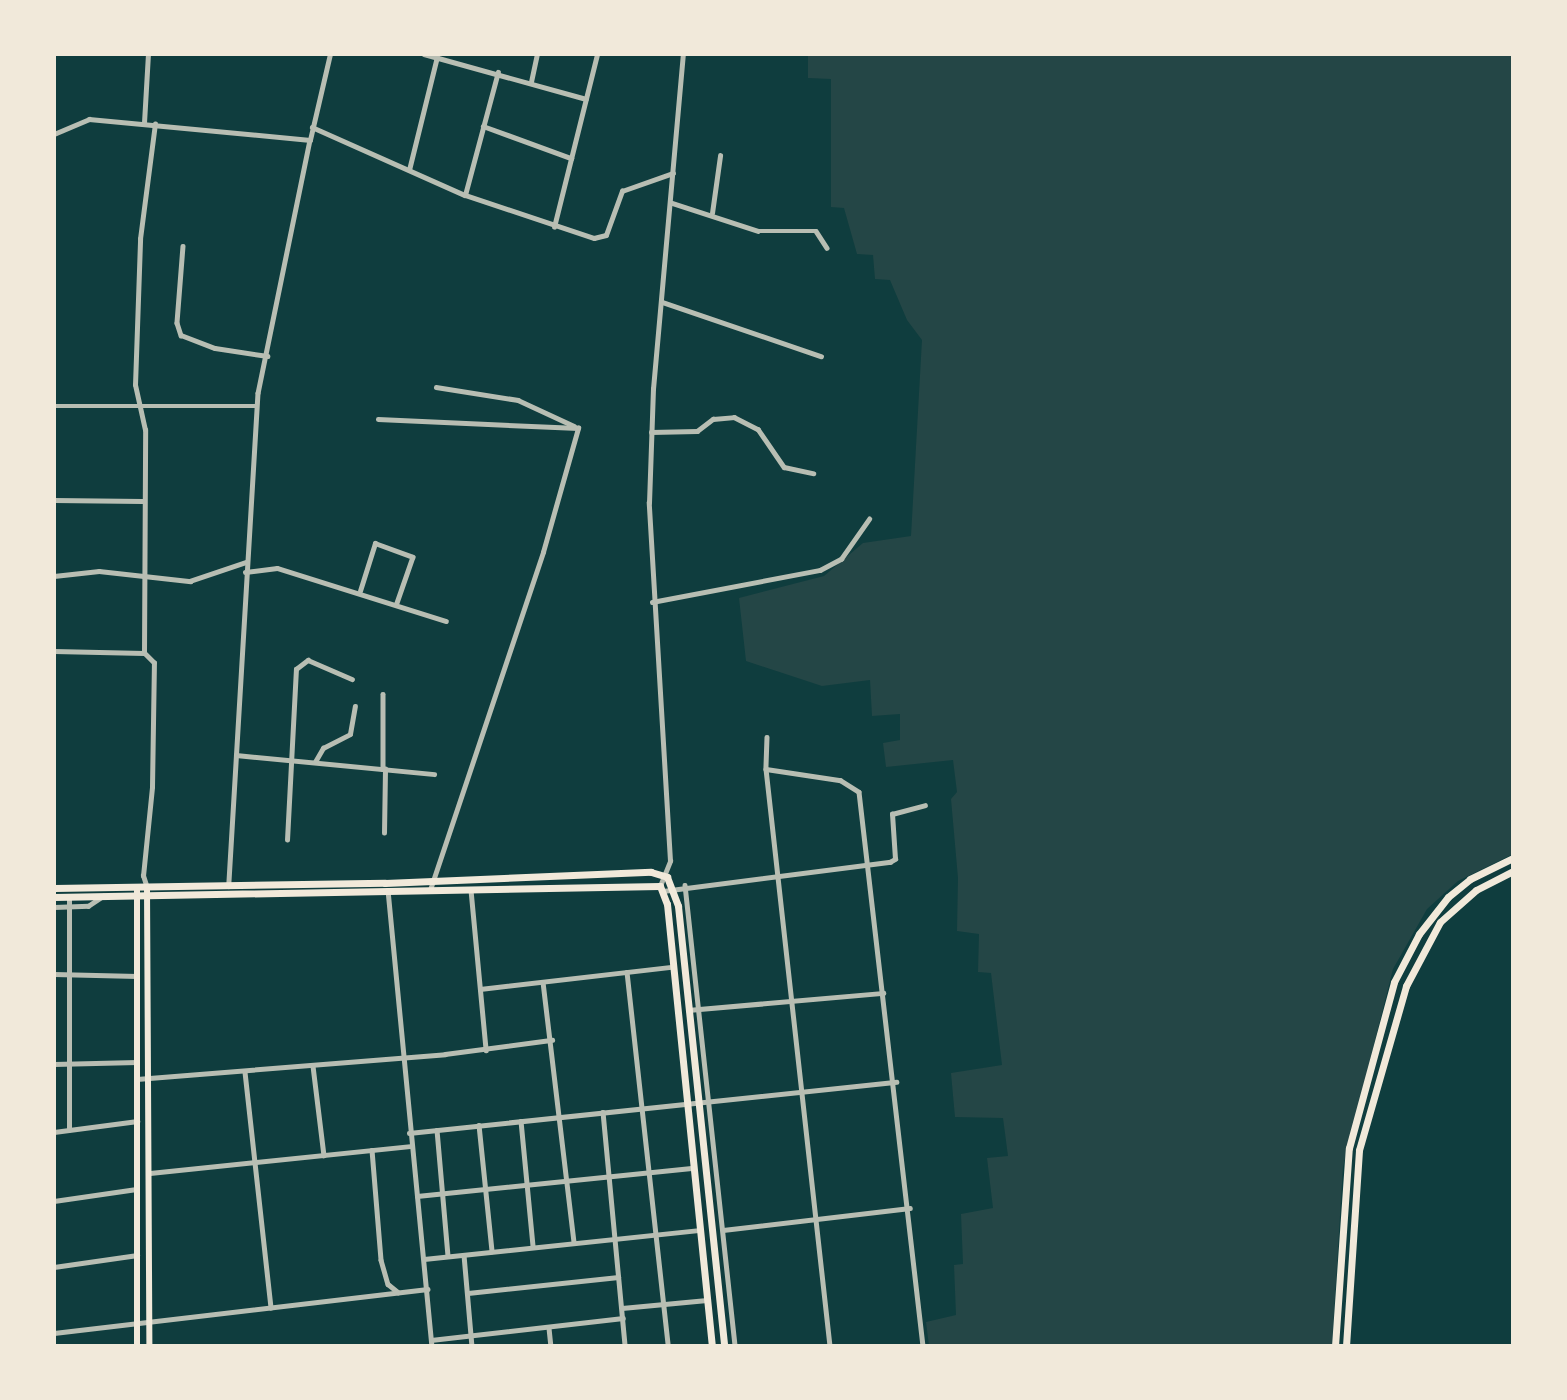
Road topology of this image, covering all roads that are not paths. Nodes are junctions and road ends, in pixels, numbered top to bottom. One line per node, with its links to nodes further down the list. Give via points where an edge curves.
1 (148, 54): 12 (street)
2 (330, 54): 15 (street)
3 (424, 54): 8 (street)
4 (537, 54): 10 (street)
5 (597, 54): 11 (street)
6 (682, 54): 21 (street)
7 (449, 56): 8 (street); 9 (street)
8 (436, 57): 20 (street)
9 (498, 72): 10 (street); 14 (street)
10 (531, 82): 11 (street)
11 (586, 99): 19 (street)
12 (144, 123): 13 (street); 16 (street, via 89,119 70,123)
13 (155, 124): 17 (street); 34 (street, via 140,239 135,385)
14 (482, 126): 19 (street); 22 (street)
15 (313, 127): 17 (street); 20 (street)
16 (54, 134)
17 (310, 140): 29 (street)
18 (720, 156): 24 (street)
19 (571, 158): 25 (street)
20 (409, 170): 22 (street)
21 (673, 173): 23 (street); 25 (street, via 622,191 601,238)
22 (465, 195): 25 (street)
23 (672, 202): 24 (street); 28 (street)
24 (712, 213): 27 (street, via 758,231 816,231)
25 (554, 227)
26 (183, 246): 29 (street, via 180,335 215,348)
27 (827, 248)
28 (662, 302): 30 (street); 37 (street)
29 (267, 356): 33 (street)
30 (821, 356)
31 (436, 387): 36 (street, via 518,400)
32 (54, 406): 34 (street)
33 (257, 406): 34 (street); 42 (street)
34 (141, 409): 40 (street, via 145,430)
35 (378, 419): 36 (street)
36 (578, 428): 71 (street, via 542,552)
37 (651, 432): 38 (street, via 697,431 713,419 734,417 758,429 785,467); 47 (street)
38 (813, 473)
39 (54, 500): 40 (street)
40 (142, 501): 45 (street)
41 (869, 519): 47 (street, via 841,559 820,569)
42 (246, 562): 43 (street); 45 (street, via 200,580)
43 (245, 572): 46 (street, via 277,568); 56 (street)
44 (54, 576): 45 (street, via 99,571)
45 (145, 577): 51 (street)
46 (360, 592): 48 (street); 48 (street, via 375,543 413,557)
47 (652, 602): 70 (street, via 667,784)
48 (397, 603): 49 (street)
49 (446, 621)
50 (54, 651): 51 (street)
51 (144, 653): 69 (street, via 154,663 152,788)
52 (352, 679): 57 (street, via 308,660 300,662)
53 (383, 694): 59 (street)
54 (355, 706): 58 (street, via 350,734 323,748)
55 (767, 737): 60 (street)
56 (236, 755): 57 (street); 78 (street)
57 (292, 760): 58 (street); 64 (street)
58 (315, 762): 59 (street)
59 (384, 769): 61 (street); 63 (street)
60 (766, 769): 66 (street, via 853,785 859,792); 68 (street)
61 (434, 774)
62 (925, 805): 66 (street, via 892,814 895,859)
63 (384, 833)
64 (287, 840)
65 (1513, 858): 179 (main road, via 1470,879 1448,897 1419,934 1394,982 1349,1148)
66 (869, 866): 68 (street); 95 (street)
67 (1513, 871): 180 (main road, via 1476,890 1440,922 1406,986 1359,1150)
68 (778, 875): 73 (street); 96 (street)
69 (143, 876): 80 (street); 82 (street)
70 (667, 877): 71 (main road, via 651,872); 75 (street); 76 (main road)
71 (433, 880): 72 (main road); 79 (street)
72 (385, 883): 78 (main road); 81 (street)
73 (685, 886): 76 (street); 97 (street)
74 (54, 888): 80 (main road)
75 (661, 888): 76 (street); 77 (main road); 88 (main road)
76 (674, 888): 98 (main road)
77 (470, 889): 79 (main road); 94 (street)
78 (229, 890): 81 (main road); 82 (main road)
79 (430, 890): 81 (main road)
80 (137, 891): 82 (main road); 83 (main road); 92 (main road)
81 (388, 891): 101 (street)
82 (148, 892): 108 (main road)
83 (103, 896): 85 (main road); 87 (street, via 93,904)
84 (54, 897): 85 (main road)
85 (69, 897): 87 (street)
86 (54, 907): 87 (street)
87 (68, 907): 91 (street)
88 (671, 967): 89 (street); 113 (main road)
89 (627, 972): 93 (street); 114 (street)
90 (54, 974): 91 (street)
91 (66, 974): 92 (street); 104 (street)
92 (137, 976): 102 (main road)
93 (543, 982): 94 (street); 99 (street)
94 (480, 989): 100 (street)
95 (883, 993): 96 (street); 109 (street)
96 (791, 999): 97 (street); 110 (street)
97 (698, 1009): 98 (street); 111 (street)
98 (688, 1010): 112 (main road)
99 (552, 1040): 100 (street); 116 (street)
100 (486, 1050): 101 (street)
101 (401, 1057): 105 (street); 123 (street)
102 (137, 1062): 104 (street); 107 (main road)
103 (54, 1064): 104 (street)
104 (67, 1064): 120 (street)
105 (313, 1066): 106 (street); 126 (street)
106 (245, 1072): 108 (street); 127 (street)
107 (136, 1079): 108 (street); 117 (main road)
108 (150, 1079): 130 (main road)
109 (896, 1082): 110 (street); 139 (street)
110 (801, 1090): 111 (street); 140 (street)
111 (710, 1101): 112 (street); 142 (street)
112 (698, 1103): 113 (street); 175 (main road)
113 (685, 1104): 114 (street); 128 (main road)
114 (642, 1108): 115 (street); 129 (street)
115 (603, 1112): 116 (street); 131 (street)
116 (562, 1116): 118 (street); 132 (street)
117 (137, 1121): 120 (street); 134 (main road)
118 (522, 1121): 119 (street); 133 (street)
119 (479, 1125): 121 (street); 135 (street)
120 (69, 1130): 122 (street)
121 (437, 1130): 123 (street); 136 (street)
122 (54, 1132)
123 (409, 1133): 124 (street)
124 (411, 1146): 125 (street); 137 (street)
125 (372, 1150): 126 (street); 155 (street, via 382,1260 388,1284)
126 (324, 1155): 127 (street)
127 (256, 1162): 130 (street); 159 (street)
128 (694, 1168): 129 (street); 141 (main road)
129 (647, 1171): 131 (street); 143 (street)
130 (150, 1173): 162 (main road)
131 (607, 1176): 132 (street); 144 (street)
132 (568, 1180): 133 (street); 145 (street)
133 (527, 1185): 135 (street); 146 (street)
134 (136, 1189): 138 (street); 148 (main road)
135 (485, 1190): 136 (street); 147 (street)
136 (444, 1193): 137 (street); 150 (street)
137 (418, 1196): 151 (street)
138 (54, 1201)
139 (910, 1208): 140 (street); 178 (street)
140 (815, 1217): 142 (street); 177 (street)
141 (700, 1230): 143 (street); 157 (main road)
142 (723, 1230): 176 (street)
143 (654, 1234): 144 (street); 158 (street)
144 (613, 1239): 145 (street); 153 (street)
145 (575, 1242): 146 (street)
146 (533, 1246): 147 (street)
147 (492, 1251): 149 (street)
148 (137, 1255): 152 (street); 163 (main road)
149 (464, 1255): 150 (street); 156 (street)
150 (448, 1256): 151 (street)
151 (424, 1259): 154 (street)
152 (54, 1267)
153 (618, 1277): 156 (street); 160 (street)
154 (427, 1289): 155 (street); 167 (street)
155 (398, 1293): 159 (street)
156 (468, 1293): 166 (street)
157 (707, 1300): 158 (street); 174 (main road)
158 (663, 1305): 160 (street); 173 (street)
159 (271, 1308): 162 (street)
160 (622, 1308): 161 (street)
161 (622, 1318): 164 (street); 172 (street)
162 (149, 1321): 163 (street); 169 (main road)
163 (136, 1323): 165 (street); 168 (main road)
164 (549, 1328): 166 (street); 171 (street)
165 (54, 1334)
166 (471, 1336): 167 (street); 170 (street)
167 (431, 1343)
168 (137, 1346)
169 (149, 1346)
170 (472, 1346)
171 (551, 1346)
172 (625, 1346)
173 (668, 1346)
174 (712, 1346)
175 (724, 1346)
176 (735, 1346)
177 (830, 1346)
178 (923, 1346)
179 (1335, 1346)
180 (1346, 1346)

